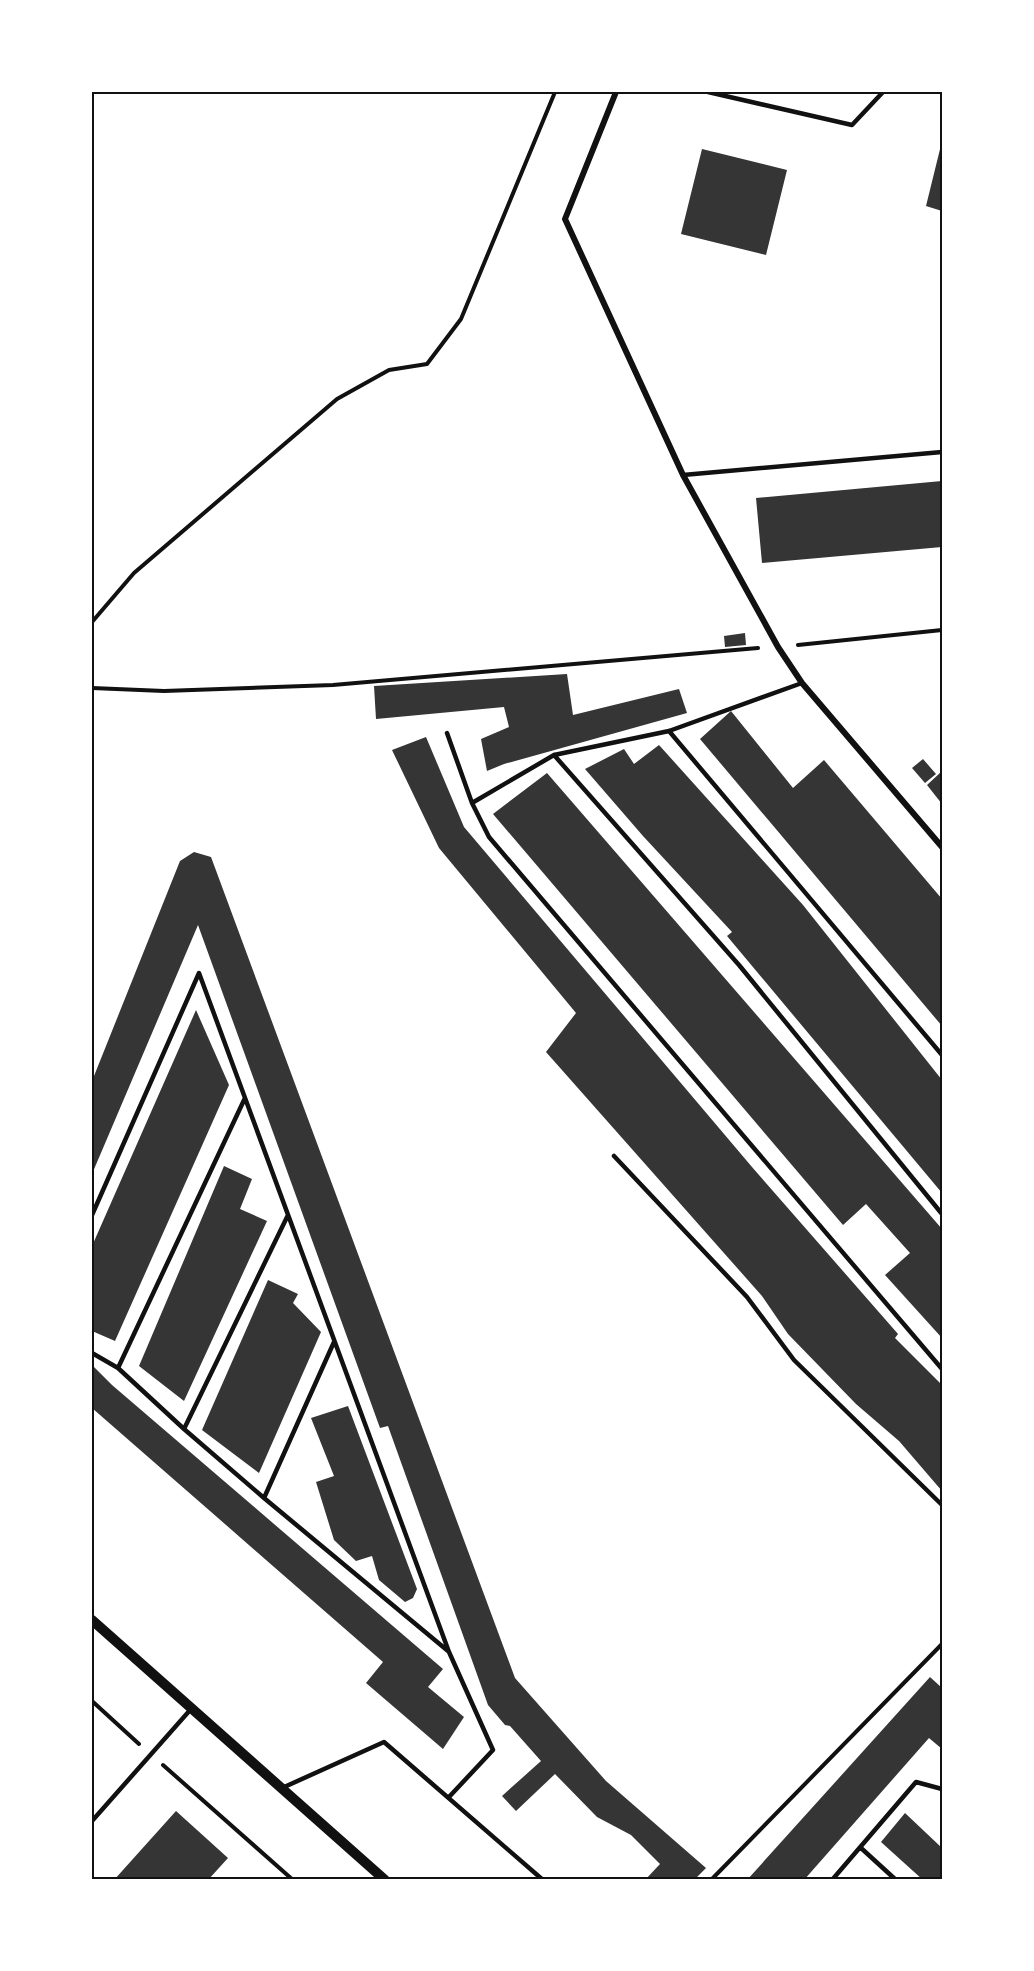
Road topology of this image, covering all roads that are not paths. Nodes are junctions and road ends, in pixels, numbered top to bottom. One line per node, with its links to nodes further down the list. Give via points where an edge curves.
1 (616, 92): 5 (street, via 565,219)
2 (708, 92): 3 (lane, via 852,125)
3 (883, 92)
4 (942, 452): 5 (lane)
5 (683, 475): 6 (street)
6 (802, 683): 7 (lane); 11 (street)
7 (669, 731): 9 (lane); 12 (lane)
8 (447, 733): 10 (lane)
9 (554, 756): 10 (lane); 15 (lane, via 739,965)
10 (471, 803): 21 (lane, via 489,837)
11 (942, 847)
12 (942, 1055)
13 (245, 1098): 16 (lane, via 199,973); 17 (lane); 20 (lane)
14 (614, 1156): 24 (lane, via 747,1297 794,1360)
15 (942, 1214)
16 (92, 1215)
17 (288, 1215): 18 (lane); 22 (lane)
18 (334, 1342): 23 (lane); 26 (lane)
19 (92, 1353): 20 (lane)
20 (118, 1368): 22 (lane)
21 (942, 1369)
22 (184, 1429): 23 (lane)
23 (264, 1498): 26 (lane)
24 (942, 1505)
25 (92, 1620): 27 (street)
26 (449, 1652): 30 (lane, via 493,1750)
27 (192, 1708): 28 (street); 31 (lane)
28 (282, 1788): 30 (lane, via 384,1742); 33 (street)
29 (942, 1789): 32 (lane, via 916,1782)
30 (449, 1797): 34 (lane)
31 (92, 1821)
32 (861, 1848): 35 (lane); 36 (lane)
33 (385, 1880)
34 (543, 1880)
35 (832, 1880)
36 (896, 1880)

